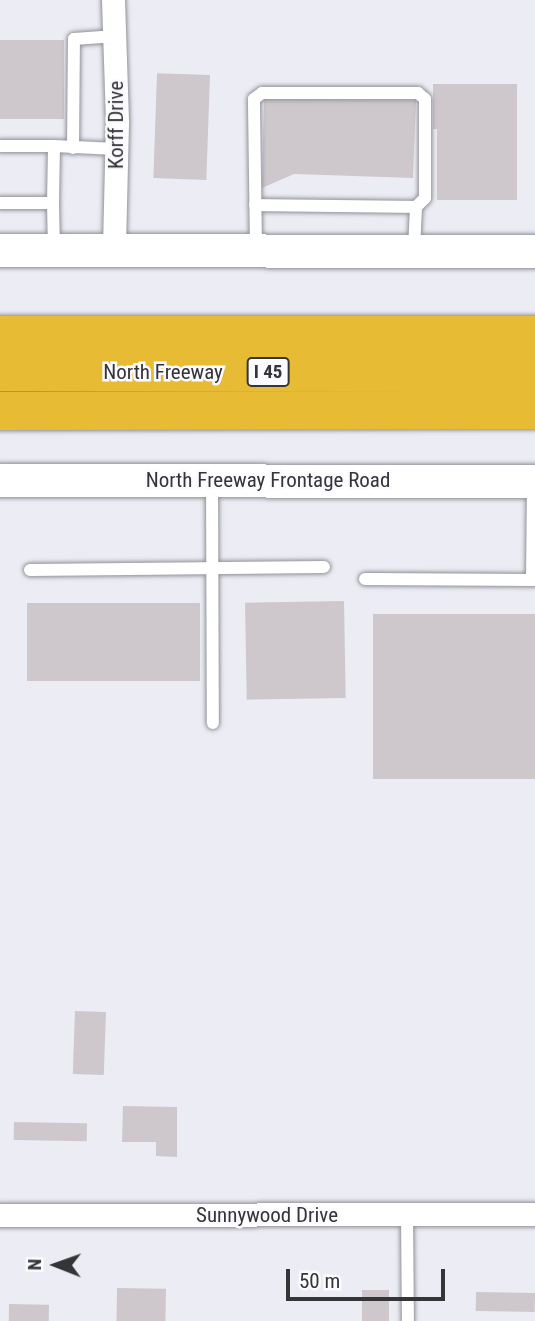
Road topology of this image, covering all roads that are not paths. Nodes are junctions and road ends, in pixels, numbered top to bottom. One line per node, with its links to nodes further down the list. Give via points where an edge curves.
1 (113, 0): 2 (street, Korff Drive)
2 (116, 36): 5 (lane, via 74,39); 6 (street, Korff Drive)
3 (0, 146): 4 (lane)
4 (54, 146): 5 (lane); 8 (lane)
5 (73, 148): 6 (lane)
6 (116, 149): 13 (street, Korff Drive)
7 (0, 203): 8 (lane)
8 (53, 203): 12 (lane)
9 (255, 205): 10 (lane); 10 (lane, via 254,99 261,93 418,93 425,100 425,198); 14 (lane)
10 (416, 207): 15 (lane)
11 (0, 250): 12 (main road)
12 (54, 250): 13 (main road)
13 (114, 250): 14 (main road)
14 (256, 250): 15 (main road)
15 (414, 250): 16 (main road)
16 (535, 251)
17 (0, 335): 18 (highway, North Freeway / I 45)
18 (535, 335)
19 (0, 372): 20 (highway, North Freeway / I 45)
20 (535, 373)
21 (535, 410): 22 (highway, North Freeway / I 45)
22 (0, 411)
23 (0, 480): 24 (main road, North Freeway Frontage Road)
24 (212, 480): 25 (main road, North Freeway Frontage Road); 26 (lane)
25 (534, 481): 30 (lane)
26 (213, 567): 27 (lane); 28 (lane); 31 (lane)
27 (324, 567)
28 (30, 570)
29 (365, 579): 30 (lane)
30 (534, 580)
31 (214, 723)
32 (535, 1214): 34 (street, Sunnywood Drive)
33 (0, 1215): 34 (street, Sunnywood Drive)
34 (407, 1215): 35 (lane)
35 (408, 1321)

